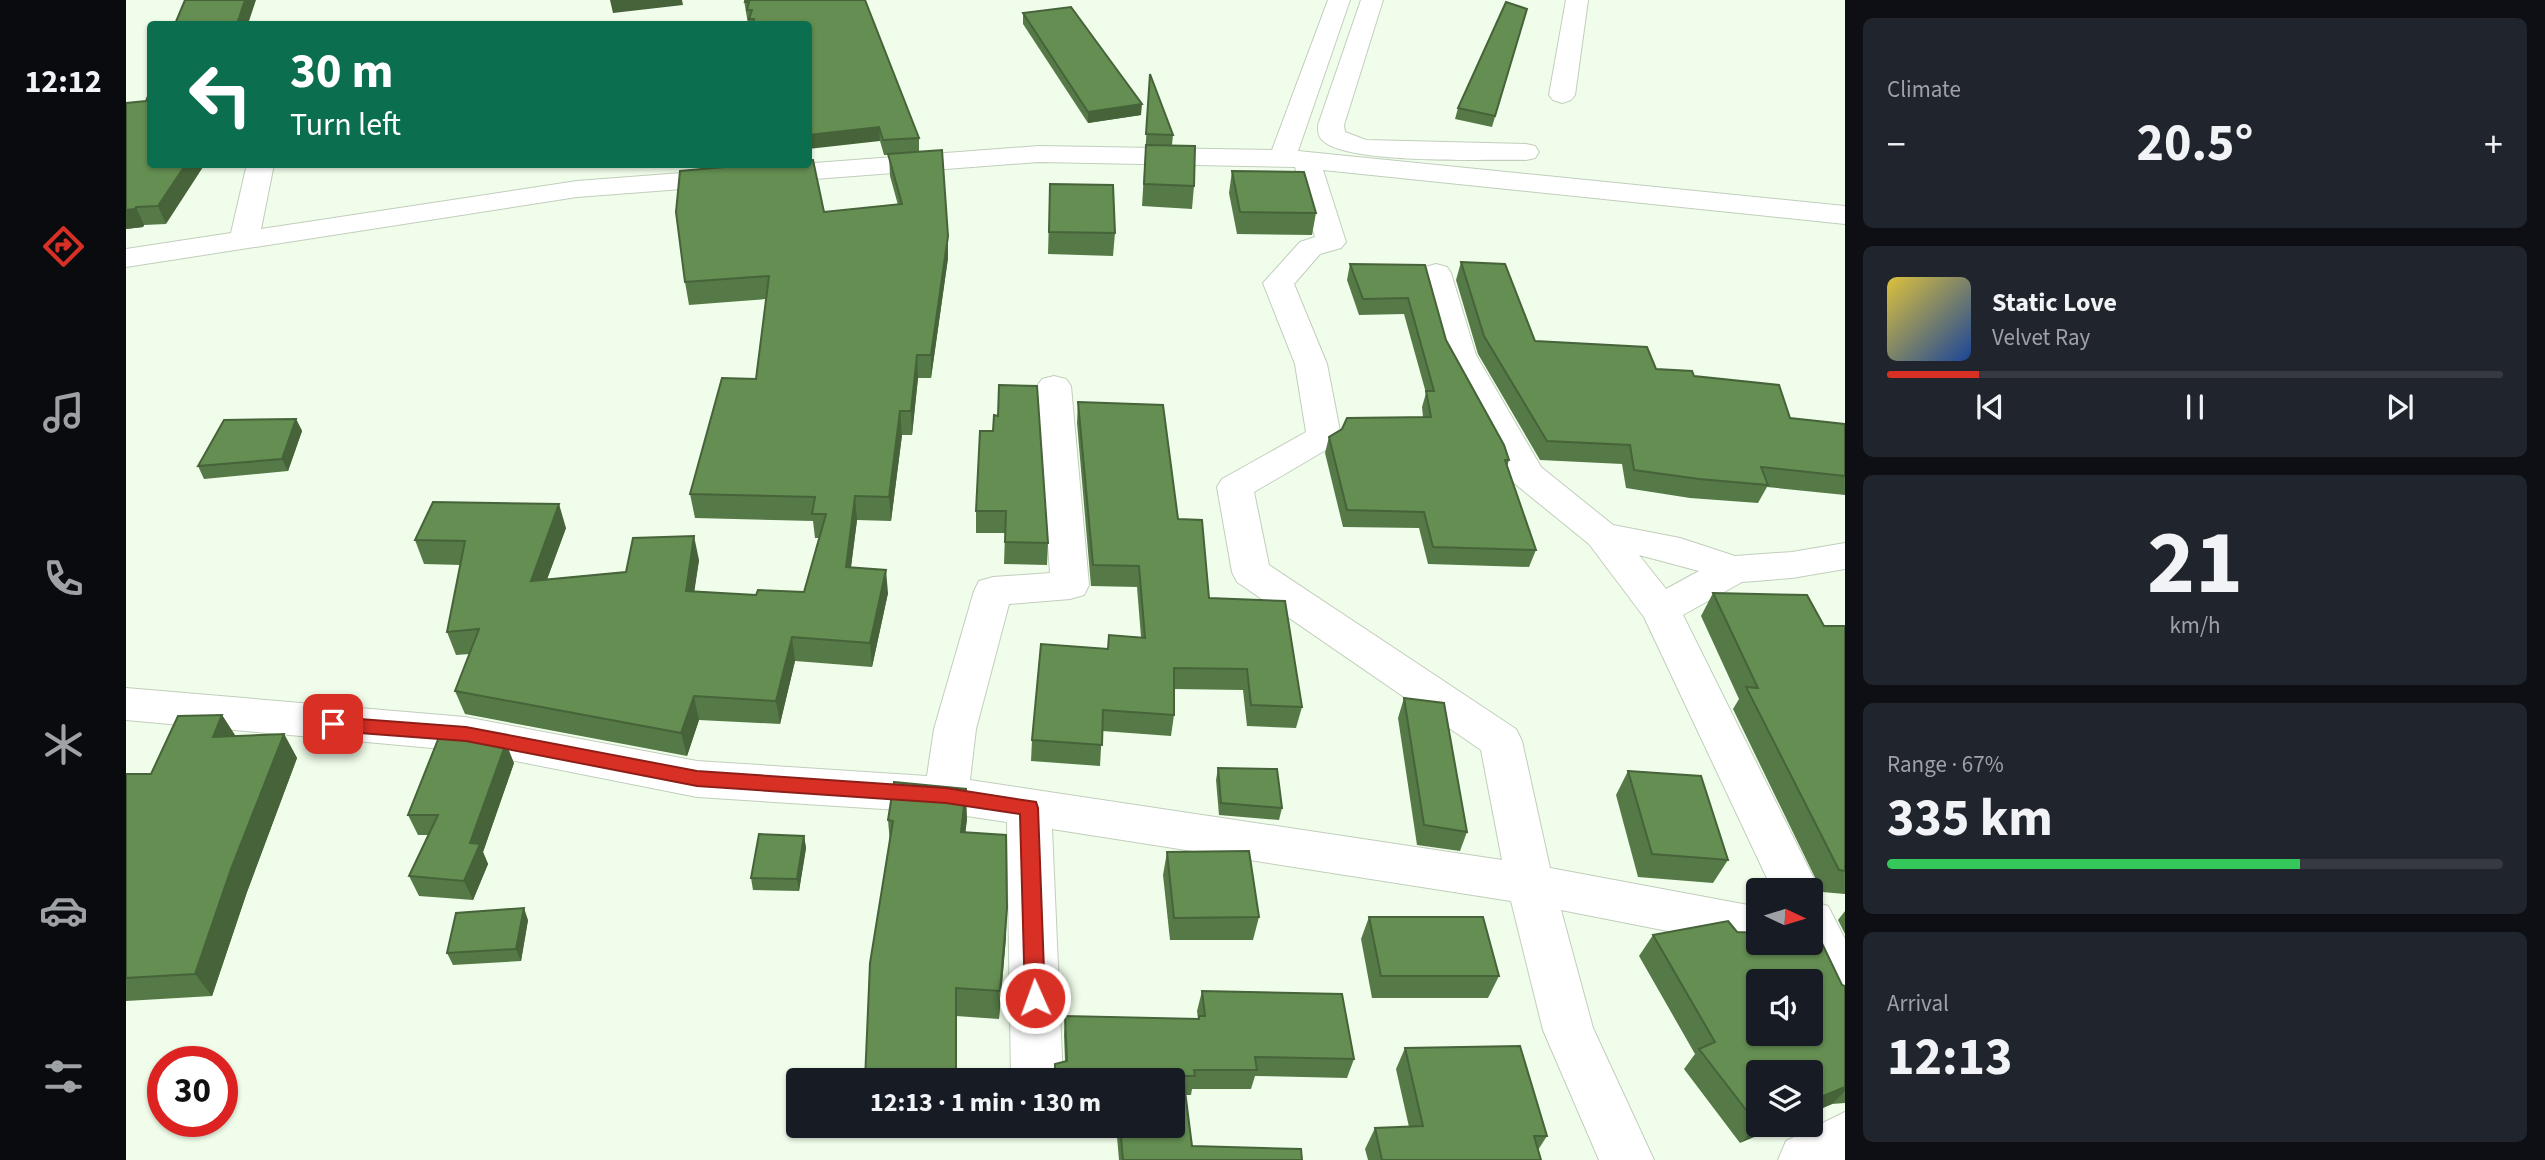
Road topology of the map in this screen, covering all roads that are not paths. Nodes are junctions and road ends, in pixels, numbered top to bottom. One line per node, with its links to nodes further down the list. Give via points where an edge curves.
1 (1339, 0): 6 (street)
2 (1373, 0): 5 (street, via 1331,125 1332,135 1367,148)
3 (1577, 0): 4 (street)
4 (1562, 96)
5 (1526, 152)
6 (1294, 159): 8 (street); 9 (street, via 1039,154 576,189); 21 (street, via 1331,242 1310,248 1278,283 1311,364 1324,436 1235,488 1251,572 1501,741)
7 (260, 168): 9 (street)
8 (1845, 215)
9 (244, 239): 10 (street)
10 (126, 258)
11 (1436, 274): 13 (street, via 1461,355 1527,475)
12 (1054, 386): 18 (street, via 1070,585 993,591 955,729)
13 (1602, 535): 15 (street, via 1680,551); 16 (street)
14 (1845, 556): 15 (street)
15 (1734, 569): 16 (street)
16 (1661, 610): 20 (street)
17 (126, 704): 18 (street, via 466,734 697,779)
18 (946, 795): 19 (street)
19 (1029, 808): 21 (street); 25 (street)
20 (1791, 878)
21 (1530, 884): 22 (street); 27 (street, via 1569,1030)
22 (1746, 926)
23 (1824, 951): 24 (street)
24 (1845, 989)
25 (1037, 1068)
26 (1845, 1139): 28 (street)
27 (1627, 1160)
28 (1805, 1160)

